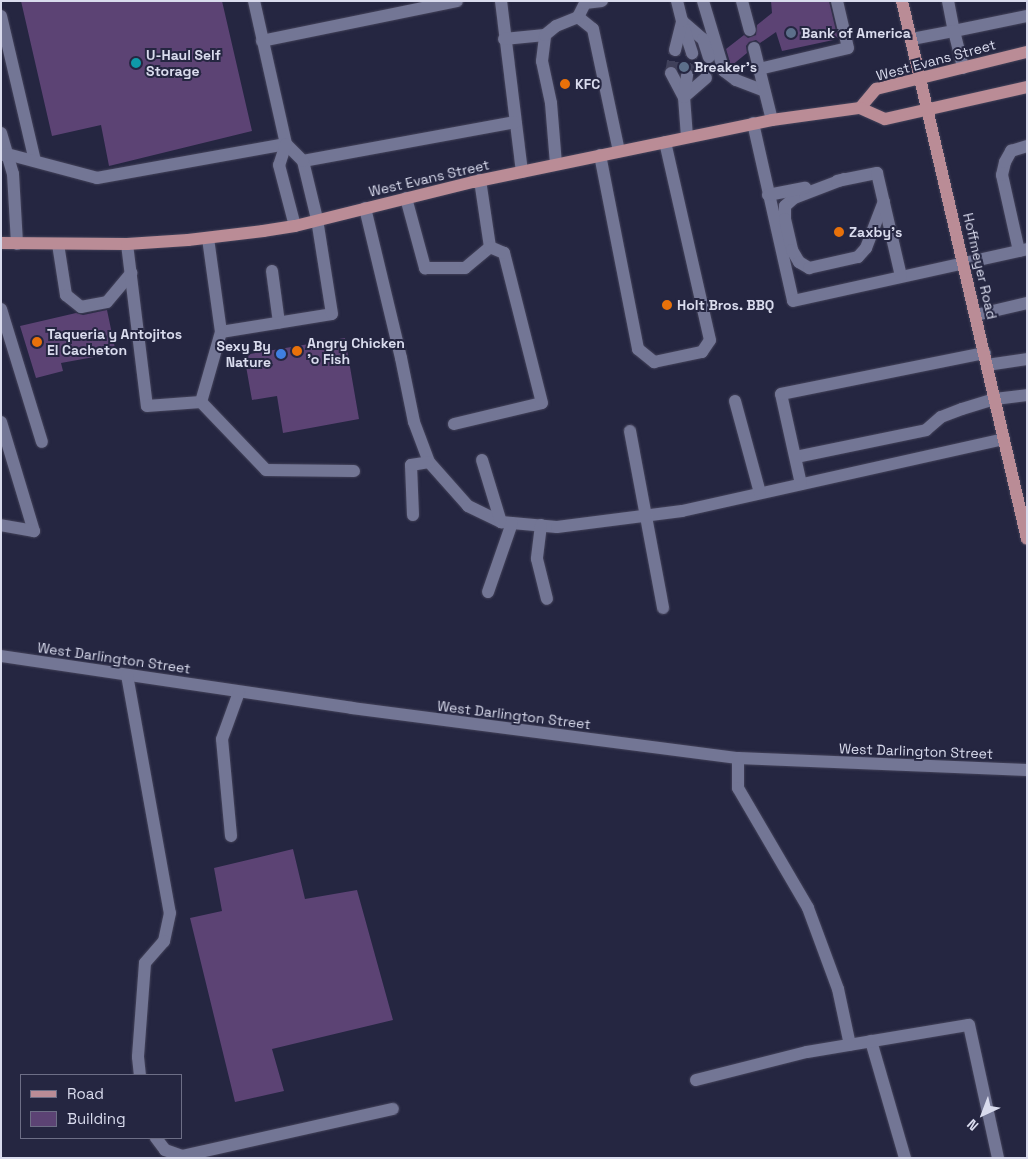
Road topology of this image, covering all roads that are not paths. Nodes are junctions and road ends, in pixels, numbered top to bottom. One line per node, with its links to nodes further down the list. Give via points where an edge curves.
1 (254, 1): 22 (street)
2 (457, 1): 22 (street)
3 (501, 1): 20 (street)
4 (602, 1): 11 (street)
5 (677, 1): 15 (street)
6 (703, 1): 35 (street, via 724,71 736,80)
7 (742, 1): 16 (street)
8 (837, 1): 29 (street, via 848,48)
9 (902, 1): 21 (main road, Hoffmeyer Road)
10 (948, 1): 17 (street)
11 (584, 2): 14 (street)
12 (1, 16): 19 (street)
13 (1027, 16): 17 (street)
14 (578, 17): 18 (street, via 556,26); 47 (street, via 593,29)
15 (682, 21): 24 (street); 26 (street); 27 (street, via 703,39)
16 (750, 30)
17 (954, 31): 21 (street); 28 (street)
18 (545, 36): 20 (street); 52 (street, via 542,61 551,103)
19 (4, 37): 50 (street)
20 (504, 39): 40 (street)
21 (912, 39): 32 (main road, Hoffmeyer Road)
22 (262, 41): 45 (street)
23 (754, 48): 29 (street)
24 (675, 50)
25 (1027, 52): 28 (main road, West Evans Street)
26 (692, 53)
27 (709, 57)
28 (963, 68): 32 (main road, West Evans Street)
29 (759, 69): 35 (street)
30 (671, 73): 36 (street)
31 (687, 75): 36 (street)
32 (920, 77): 37 (main road, West Evans Street, via 876,89); 38 (main road, Hoffmeyer Road)
33 (706, 78): 36 (street)
34 (1027, 86): 38 (main road)
35 (764, 91): 39 (street)
36 (684, 97): 43 (street)
37 (860, 108): 38 (main road, via 885,119); 39 (main road, West Evans Street)
38 (928, 109): 69 (main road, Hoffmeyer Road)
39 (772, 120): 41 (main road, West Evans Street)
40 (515, 122): 51 (street); 53 (street)
41 (753, 124): 43 (main road, West Evans Street); 56 (street)
42 (1, 133): 48 (street)
43 (687, 137): 44 (main road, West Evans Street)
44 (665, 142): 47 (main road, West Evans Street); 49 (street, via 710,340 702,352 654,362 638,349)
45 (286, 144): 50 (street, via 97,178); 51 (street); 61 (street, via 279,165)
46 (1027, 146): 68 (street, via 1011,151 1002,175)
47 (619, 151): 49 (main road, West Evans Street)
48 (4, 154): 50 (street); 64 (street, via 13,174)
49 (600, 155): 52 (main road, West Evans Street)
50 (34, 161)
51 (302, 161): 60 (street)
52 (556, 164): 53 (main road, West Evans Street)
53 (522, 172): 55 (main road, West Evans Street)
54 (844, 179): 56 (street); 58 (street, via 877,172); 58 (street, via 794,198 786,206 785,219 792,250 799,262 809,268 858,257 866,248)
55 (480, 180): 57 (main road, West Evans Street); 67 (street)
56 (768, 195): 72 (street, via 793,301)
57 (406, 198): 59 (main road, West Evans Street); 67 (street, via 425,268 465,268)
58 (884, 201): 72 (street)
59 (366, 208): 60 (main road, West Evans Street); 91 (street, via 414,422)
60 (317, 219): 61 (main road, West Evans Street); 76 (street, via 332,314)
61 (295, 226): 62 (main road, West Evans Street)
62 (208, 238): 66 (main road, West Evans Street); 77 (street)
63 (1, 243): 64 (main road, West Evans Street)
64 (17, 244): 65 (main road, West Evans Street)
65 (58, 244): 66 (main road, West Evans Street); 71 (street, via 66,296 81,307 107,302)
66 (127, 244): 71 (street)
67 (490, 247): 84 (street, via 504,253 542,403)
68 (1023, 250): 69 (street)
69 (964, 263): 72 (street); 75 (main road, Hoffmeyer Road)
70 (272, 271): 76 (street)
71 (131, 272): 83 (street, via 146,406)
72 (901, 276)
73 (1027, 304): 75 (street)
74 (1, 309): 88 (street)
75 (976, 315): 78 (main road, Hoffmeyer Road)
76 (279, 323): 77 (street)
77 (221, 332): 83 (street)
78 (986, 359): 79 (street); 81 (main road, Hoffmeyer Road); 89 (street, via 781,394)
79 (1027, 359)
80 (1027, 395): 81 (street)
81 (995, 399): 87 (main road, Hoffmeyer Road); 89 (street, via 941,416 926,430)
82 (735, 401): 94 (street)
83 (201, 402): 92 (street, via 266,470)
84 (454, 424)
85 (2, 427): 99 (street, via 34,531)
86 (630, 431): 97 (street)
87 (1004, 439): 93 (street); 95 (main road, Hoffmeyer Road)
88 (42, 442)
89 (796, 457): 93 (street)
90 (482, 460): 98 (street)
91 (429, 462): 96 (street, via 411,466); 98 (street, via 468,506)
92 (354, 471)
93 (801, 484): 94 (street)
94 (760, 493): 97 (street)
95 (1023, 502): 101 (main road, Hoffmeyer Road)
96 (413, 516)
97 (644, 516): 100 (street, via 557,527); 104 (street)
98 (507, 523): 100 (street); 102 (street)
99 (1, 525)
100 (541, 525): 103 (street, via 537,560)
101 (1027, 539)
102 (488, 592)
103 (546, 599)
104 (663, 608)
105 (1, 656): 106 (street, West Darlington Street)
106 (127, 675): 107 (street, West Darlington Street); 113 (street, via 170,914 164,941 144,963)
107 (239, 692): 108 (street, West Darlington Street); 110 (street, via 222,739)
108 (738, 758): 109 (street, West Darlington Street); 112 (street, via 738,788 808,908 838,989)
109 (1027, 770)
110 (231, 836)
111 (871, 1041): 112 (street); 117 (street); 118 (street, via 969,1025)
112 (850, 1045): 114 (street, via 807,1052)
113 (140, 1074)
114 (696, 1080)
115 (393, 1109): 116 (street, via 182,1156 165,1150)
116 (157, 1139)
117 (905, 1158)
118 (998, 1158)

